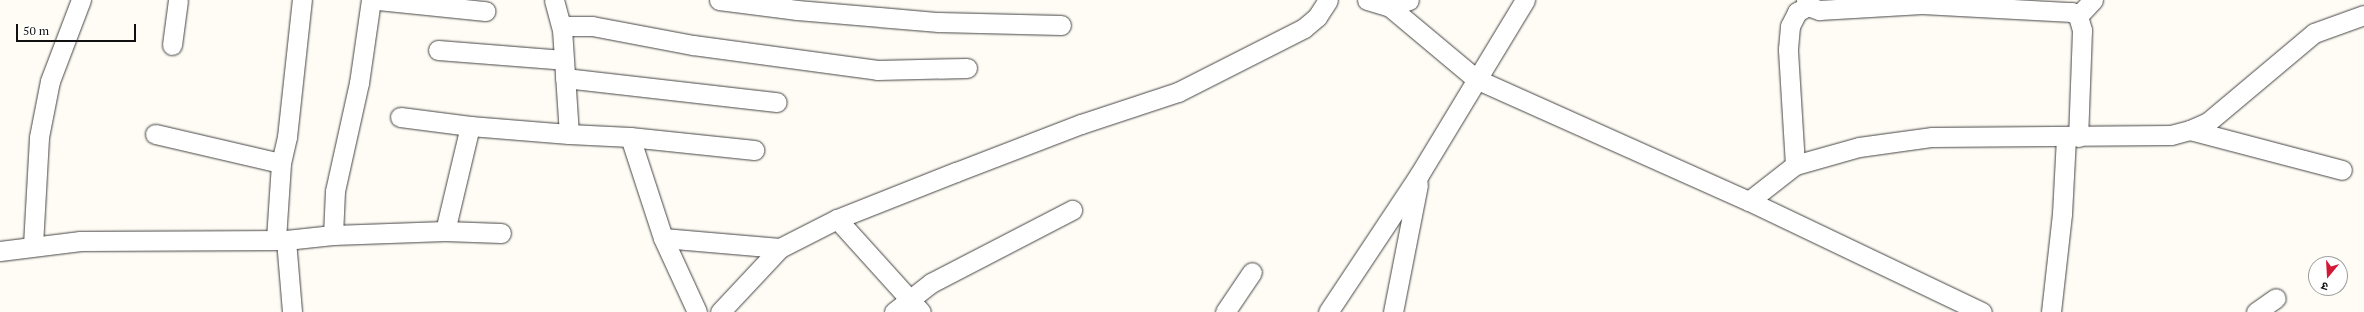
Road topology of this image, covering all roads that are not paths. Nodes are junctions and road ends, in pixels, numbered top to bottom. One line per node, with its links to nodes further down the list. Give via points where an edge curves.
1 (81, 0): 48 (street, via 50,81 39,137)
2 (178, 0): 22 (street)
3 (302, 0): 36 (street, via 287,137)
4 (371, 0): 45 (street, via 359,83 335,191)
5 (378, 0): 17 (street)
6 (554, 0): 21 (street)
7 (719, 0): 20 (street, via 797,10 938,22)
8 (1328, 0): 42 (street, via 1317,17 1304,28 1178,92 1081,124)
9 (1366, 0): 16 (street)
10 (1409, 0): 16 (street)
11 (1525, 0): 26 (street)
12 (2093, 0): 19 (street)
13 (1922, 2): 14 (street, via 1819,10); 15 (street)
14 (1807, 3): 37 (street, via 1797,12 1790,26 1788,49)
15 (2032, 4): 19 (street, via 2063,10)
16 (1390, 7): 26 (street)
17 (485, 11)
18 (2364, 15): 30 (street, via 2314,32 2208,122)
19 (2078, 16): 33 (street, via 2082,30)
20 (1061, 25)
21 (562, 29): 24 (street, via 568,26 592,26 701,46 877,70); 25 (street)
22 (172, 45)
23 (438, 50): 25 (street)
24 (967, 68)
25 (565, 69): 27 (street); 32 (street)
26 (1476, 79): 39 (street); 40 (street)
27 (777, 102)
28 (400, 117): 29 (street)
29 (470, 126): 32 (street); 43 (street)
30 (2190, 130): 33 (street, via 2171,135); 38 (street)
31 (155, 134): 36 (street)
32 (568, 134): 34 (street)
33 (2072, 137): 37 (street, via 1932,137 1858,147); 62 (street)
34 (630, 138): 35 (street); 46 (street)
35 (754, 150)
36 (281, 163): 47 (street)
37 (1795, 165): 40 (street)
38 (2342, 170)
39 (1419, 175): 59 (street); 60 (street)
40 (1749, 201): 61 (street)
41 (1072, 210): 53 (street, via 931,283)
42 (837, 220): 49 (street); 53 (street)
43 (445, 231): 44 (street); 45 (street)
44 (501, 233)
45 (333, 235): 47 (street)
46 (664, 238): 49 (street); 55 (street)
47 (281, 239): 48 (street, via 80,241); 54 (street)
48 (33, 245): 50 (street)
49 (780, 248): 56 (street)
50 (0, 251)
51 (1252, 272): 58 (street)
52 (2276, 298): 63 (street)
53 (915, 305): 57 (street)
54 (292, 312)
55 (697, 312)
56 (720, 312)
57 (894, 312)
58 (1226, 312)
59 (1328, 312)
60 (1393, 312)
61 (1982, 312)
62 (2051, 312)
63 (2256, 312)

